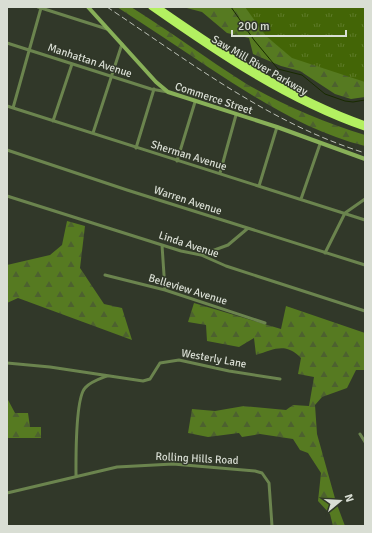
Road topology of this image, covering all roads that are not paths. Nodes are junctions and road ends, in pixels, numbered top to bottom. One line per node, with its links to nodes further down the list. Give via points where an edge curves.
1 (40, 7): 5 (street); 8 (street)
2 (88, 7): 5 (main road, Commerce Street)
3 (151, 7): 20 (highway, Saw Mill River Parkway, via 212,49 265,81 320,110)
4 (158, 7): 18 (highway, Saw Mill River Parkway, via 214,46 267,78 322,107)
5 (110, 30): 7 (main road, Commerce Street)
6 (7, 43): 8 (street, Manhattan Avenue)
7 (122, 44): 10 (street); 12 (main road, Commerce Street)
8 (31, 50): 9 (street, Manhattan Avenue); 15 (street)
9 (72, 64): 10 (street, Manhattan Avenue); 17 (street)
10 (112, 76): 11 (street, Manhattan Avenue); 21 (street)
11 (154, 90): 12 (street, Manhattan Avenue); 23 (street)
12 (168, 92): 13 (main road, Commerce Street)
13 (195, 102): 16 (main road, Commerce Street); 26 (street)
14 (7, 106): 15 (street, Sherman Avenue)
15 (13, 108): 17 (street, Sherman Avenue)
16 (236, 115): 19 (main road, Commerce Street); 27 (street)
17 (53, 121): 21 (street, Sherman Avenue)
18 (365, 124)
19 (277, 127): 22 (main road, Commerce Street); 28 (street)
20 (365, 128)
21 (93, 133): 23 (street, Sherman Avenue)
22 (320, 144): 25 (main road, Commerce Street); 30 (street)
23 (136, 148): 26 (street, Sherman Avenue)
24 (7, 150): 34 (street, Warren Avenue)
25 (365, 159)
26 (177, 161): 27 (street, Sherman Avenue)
27 (220, 173): 28 (street, Sherman Avenue)
28 (259, 186): 30 (street, Sherman Avenue)
29 (7, 196): 35 (street, Linda Avenue)
30 (302, 199): 32 (street, Sherman Avenue)
31 (365, 199): 32 (street)
32 (345, 213): 33 (street, Sherman Avenue); 36 (street)
33 (365, 220)
34 (247, 229): 36 (street, Warren Avenue); 37 (street, via 228,245)
35 (162, 245): 37 (street, Linda Avenue); 40 (street)
36 (325, 253): 38 (street, Warren Avenue)
37 (201, 255): 41 (street, Linda Avenue, via 226,266)
38 (365, 265)
39 (105, 275): 40 (street, Belleview Avenue)
40 (165, 290): 42 (street, Belleview Avenue)
41 (365, 311)
42 (265, 323)
43 (7, 363): 44 (street, Westerly Lane)
44 (106, 376): 45 (street, Westerly Lane, via 146,381 160,363 179,360 229,371); 48 (street, via 86,387 82,393 77,418)
45 (280, 378)
46 (360, 434): 47 (street)
47 (365, 442)
48 (76, 476): 49 (street, Rolling Hills Road); 50 (street, Rolling Hills Road, via 117,467 158,464 255,471 262,473 269,483)
49 (7, 493)
50 (272, 526)

